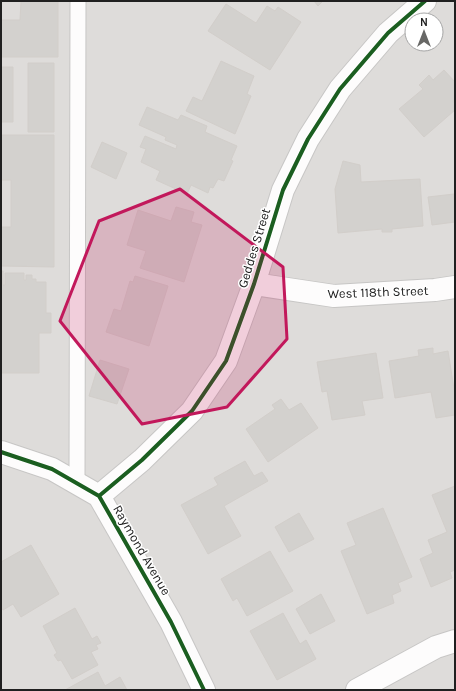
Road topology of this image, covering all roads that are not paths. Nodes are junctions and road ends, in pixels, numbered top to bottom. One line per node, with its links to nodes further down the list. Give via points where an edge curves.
1 (78, 1): 6 (lane)
2 (425, 1): 3 (street, Geddes Street, via 388,33 340,88 308,139 283,190)
3 (254, 284): 4 (street, West 118th Street, via 334,296); 7 (street, Geddes Street, via 226,361 192,411 142,460)
4 (455, 287)
5 (1, 452): 6 (street, Raymond Avenue, via 52,469)
6 (77, 483): 7 (street, Raymond Avenue)
7 (99, 496): 9 (street, Raymond Avenue, via 171,622)
8 (455, 641): 10 (street, via 436,647)
9 (204, 690)
10 (357, 690)

